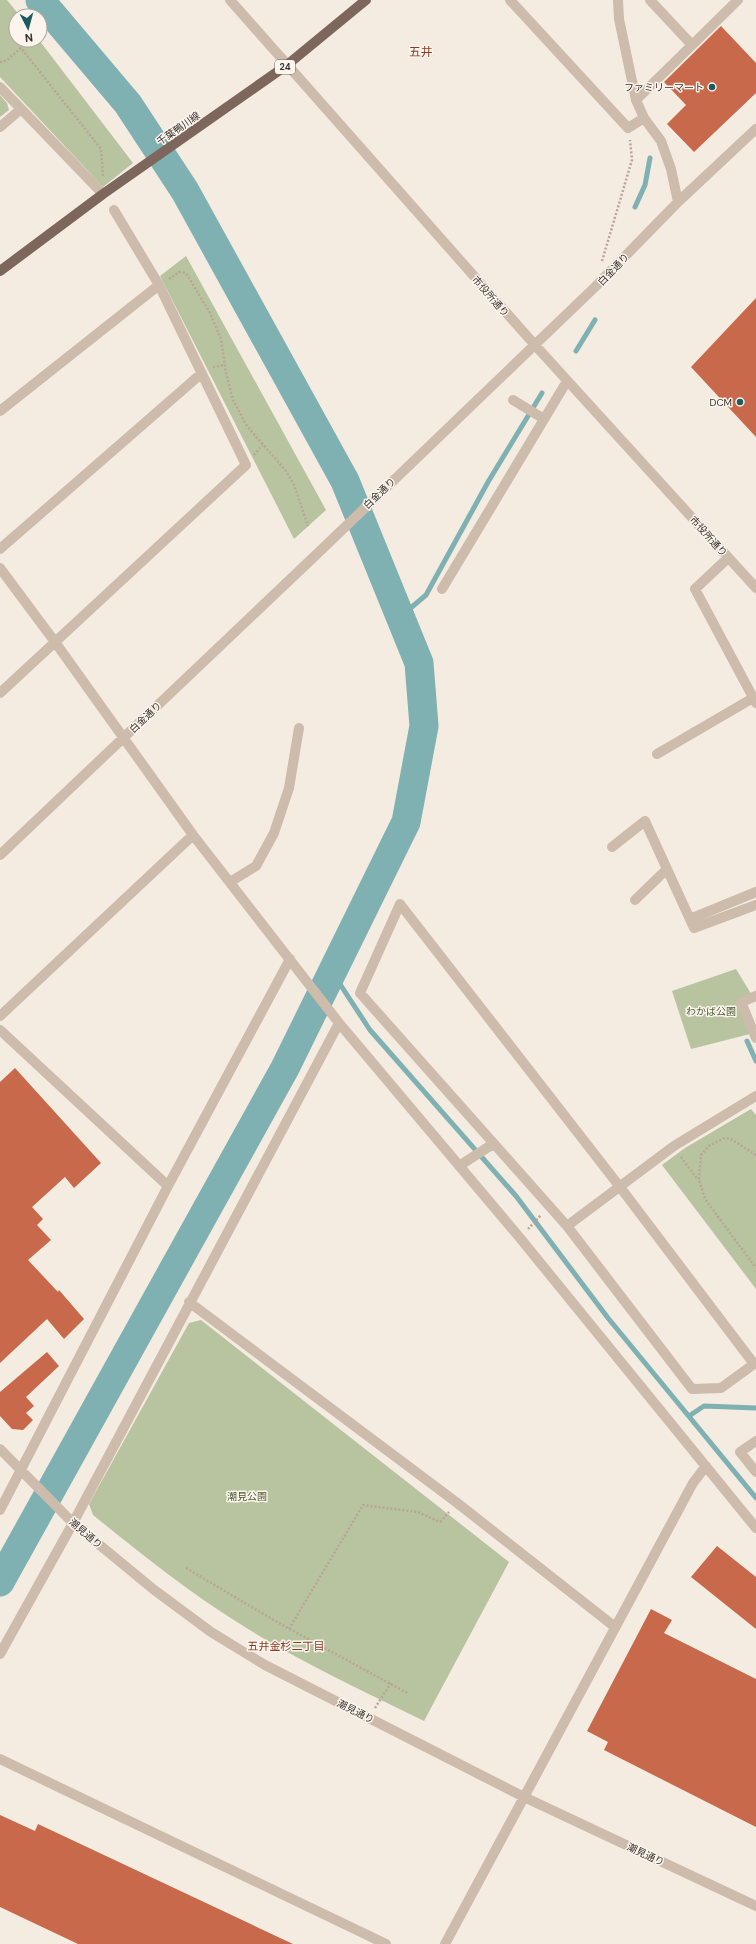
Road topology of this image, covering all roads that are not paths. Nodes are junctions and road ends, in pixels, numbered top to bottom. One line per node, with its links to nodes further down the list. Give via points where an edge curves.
1 (230, 0): 8 (street, 市役所通り)
2 (366, 0): 8 (main road, 千葉鴨川線 / 24)
3 (510, 0): 12 (street, via 628,128)
4 (618, 0): 10 (street, via 619,19)
5 (650, 0): 7 (street)
6 (738, 0): 7 (street)
7 (692, 45): 10 (street)
8 (287, 65): 15 (main road, 千葉鴨川線 / 24); 20 (street, 市役所通り)
9 (0, 87): 11 (street)
10 (636, 100): 12 (street)
11 (21, 109): 13 (street); 15 (street)
12 (644, 118): 16 (street, via 661,141 671,169)
13 (0, 127)
14 (756, 129): 16 (street, 白金通り)
15 (103, 194): 18 (main road, 千葉鴨川線 / 24)
16 (678, 202): 20 (street, 白金通り, via 595,287)
17 (114, 210): 19 (street)
18 (0, 271)
19 (159, 285): 21 (street); 24 (street)
20 (534, 344): 22 (street, 市役所通り); 35 (street, 白金通り)
21 (202, 373): 26 (street); 31 (street, via 246,464)
22 (566, 381): 25 (street); 27 (street, 市役所通り)
23 (513, 400): 25 (street)
24 (0, 411)
25 (544, 419): 30 (street)
26 (0, 549)
27 (728, 558): 29 (street, 市役所通り); 33 (street, via 695,589)
28 (0, 568): 31 (street)
29 (756, 588)
30 (442, 589)
31 (55, 642): 32 (street); 35 (street)
32 (0, 693)
33 (755, 700): 36 (street)
34 (299, 728): 41 (street, via 289,788 274,832 256,866)
35 (124, 737): 37 (street); 39 (street, 白金通り)
36 (657, 754)
37 (193, 835): 41 (street); 48 (street)
38 (612, 847): 40 (street, via 644,821)
39 (0, 855)
40 (667, 869): 43 (street); 45 (street)
41 (230, 882): 46 (street)
42 (756, 892): 45 (street)
43 (635, 900)
44 (756, 905): 45 (street, via 694,928)
45 (690, 919)
46 (290, 959): 49 (street); 55 (street)
47 (756, 996): 51 (street, via 741,1002)
48 (0, 1016)
49 (339, 1023): 54 (street); 58 (street)
50 (0, 1030): 55 (street)
51 (756, 1038)
52 (756, 1096): 56 (street, via 674,1146)
53 (493, 1144): 54 (street); 56 (street, via 360,993 400,904); 57 (street)
54 (459, 1166): 61 (street)
55 (168, 1186): 62 (street)
56 (620, 1187): 57 (street); 57 (street, via 754,1364 721,1388 692,1389)
57 (567, 1226)
58 (189, 1302): 65 (street); 67 (street, via 456,1502)
59 (756, 1441): 63 (street, via 740,1452)
60 (0, 1449): 62 (street, 潮見通り)
61 (706, 1466): 66 (street); 67 (street, via 693,1483)
62 (21, 1471): 64 (street); 65 (street, 潮見通り)
63 (756, 1472)
64 (0, 1510)
65 (73, 1523): 68 (street); 70 (street, 潮見通り, via 153,1589 211,1632 265,1665)
66 (756, 1528)
67 (615, 1627): 70 (street)
68 (0, 1654)
69 (0, 1759): 72 (street)
70 (524, 1798): 71 (street, 潮見通り); 73 (street)
71 (756, 1906)
72 (386, 1944)
73 (445, 1944)

